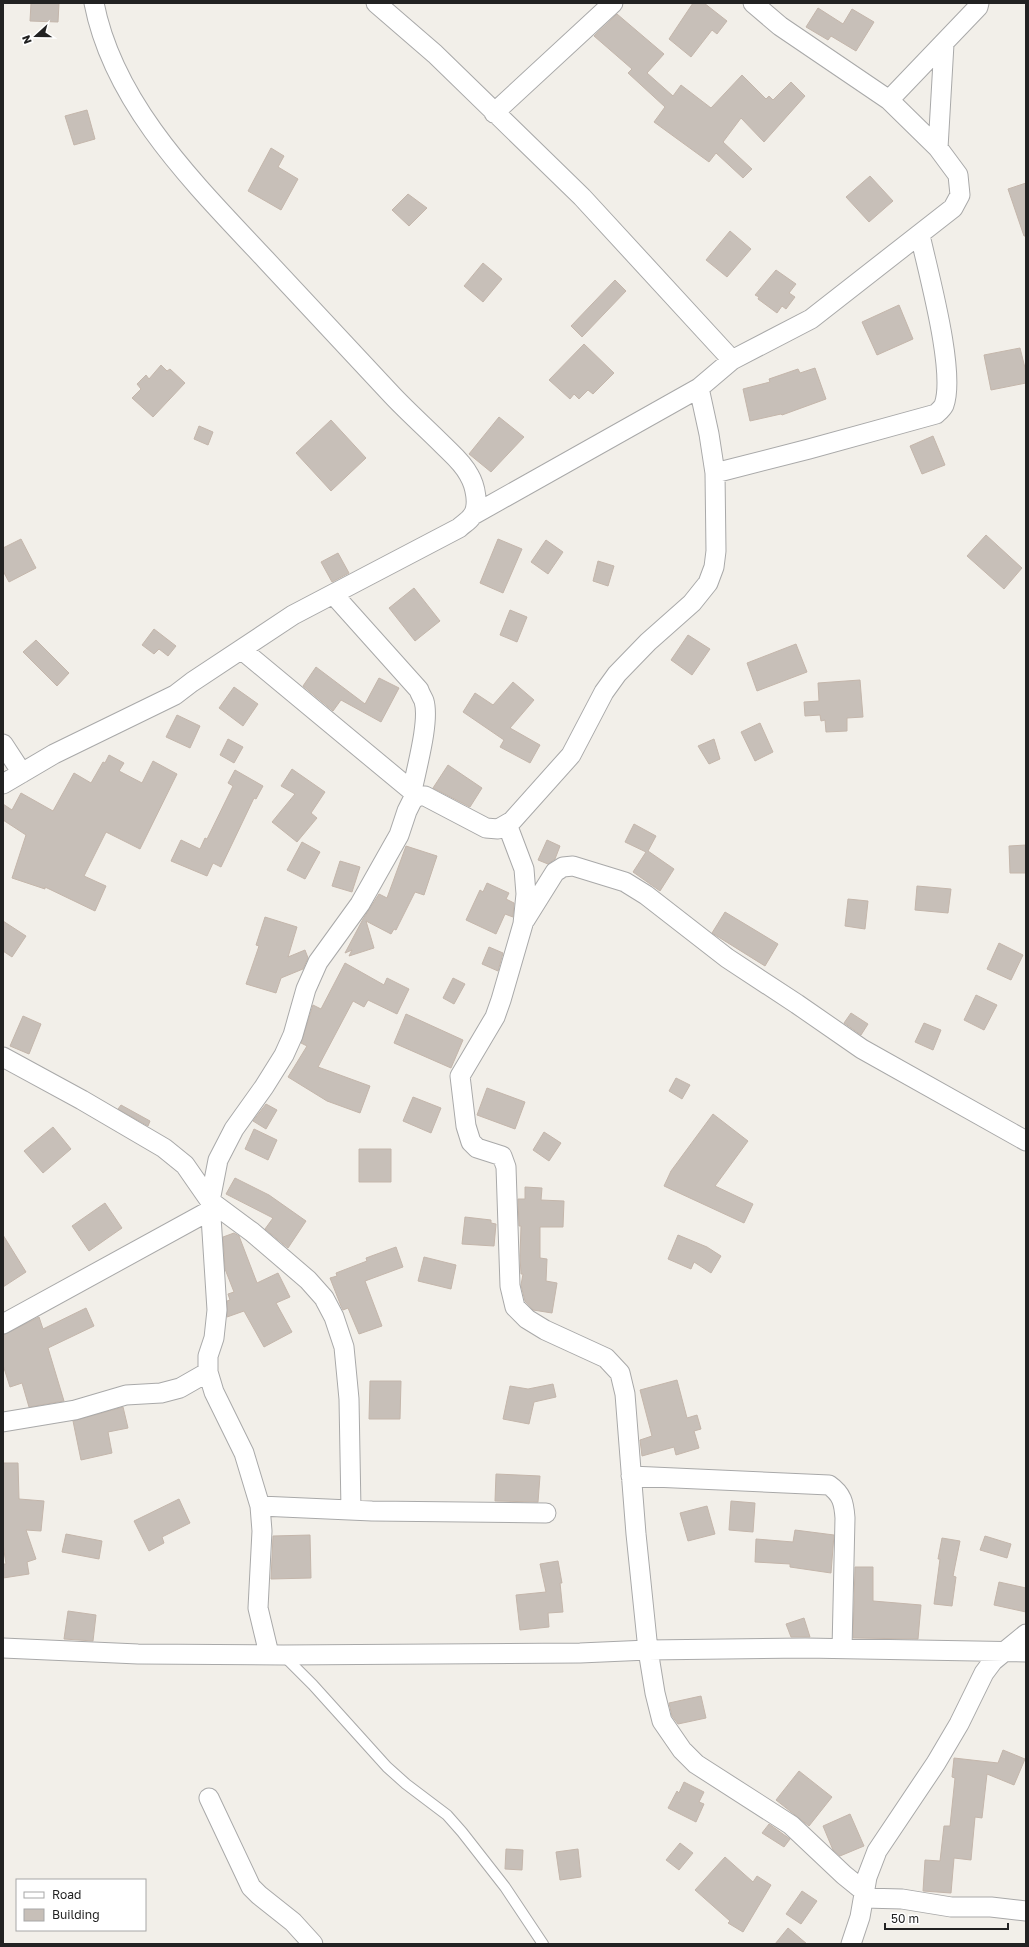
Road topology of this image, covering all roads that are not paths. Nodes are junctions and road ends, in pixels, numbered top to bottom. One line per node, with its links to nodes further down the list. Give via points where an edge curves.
1 (94, 3): 14 (street, via 99,28 108,50 150,127 231,222 394,397 458,459 475,487)
2 (376, 3): 8 (street, via 435,54)
3 (613, 3): 8 (street)
4 (753, 3): 7 (street, via 780,26)
5 (979, 3): 6 (street)
6 (944, 44): 7 (street); 9 (street)
7 (889, 100): 9 (street)
8 (494, 113): 11 (street, via 582,197)
9 (938, 148): 10 (street, via 958,175 960,195 953,208)
10 (920, 235): 11 (street, via 811,319); 13 (street, via 942,337 947,385 944,406 936,414)
11 (732, 360): 12 (street)
12 (699, 388): 13 (street); 14 (street)
13 (715, 473): 21 (street, via 716,551 708,583 692,603 617,674 604,692 571,755 540,792)
14 (473, 515): 15 (street, via 459,528)
15 (333, 594): 16 (street, via 293,615); 20 (street, via 419,690 424,702 425,714)
16 (242, 650): 18 (street, via 175,696 68,747); 20 (street)
17 (3, 744): 18 (street)
18 (22, 773): 19 (street)
19 (3, 784)
20 (414, 794): 21 (street, via 425,796 486,828 498,829); 25 (street, via 399,835 360,904 318,962 284,1054 264,1088 234,1128 218,1160)
21 (507, 824): 22 (street, via 524,869 526,894)
22 (523, 924): 24 (street, via 555,872 563,867 573,866 625,882 646,895 727,958 862,1050); 29 (street, via 495,1016 460,1076 466,1126 471,1142 477,1148 502,1156 506,1168 510,1286 515,1307 527,1319 545,1330 606,1358 620,1373 625,1394)
23 (3, 1057): 25 (street, via 164,1148 185,1165)
24 (1026, 1141)
25 (209, 1206): 26 (street); 27 (street, via 217,1310 214,1338 208,1356); 31 (street, via 252,1232 308,1280 324,1298 334,1317 344,1347 349,1399)
26 (3, 1324)
27 (208, 1372): 28 (street, via 180,1388 161,1393 126,1395 75,1410); 30 (street, via 214,1392 244,1452)
28 (3, 1422)
29 (631, 1476): 35 (street, via 829,1485 836,1490 843,1500 845,1518); 36 (street)
30 (260, 1506): 31 (street); 39 (street, via 262,1531 258,1608)
31 (351, 1510): 32 (street)
32 (546, 1513)
33 (1026, 1634): 37 (street)
34 (3, 1648): 39 (street, via 138,1654)
35 (842, 1649): 36 (street); 37 (street)
36 (648, 1650): 39 (street, via 580,1653); 41 (street, via 662,1721 682,1750 696,1764 791,1825)
37 (1004, 1652): 38 (street); 41 (street, via 984,1673 936,1763 877,1851 867,1877)
38 (1026, 1652)
39 (276, 1655): 45 (lane, via 313,1685 387,1767 452,1820 505,1887)
40 (209, 1798): 44 (street, via 252,1887 294,1922)
41 (864, 1895): 42 (street, via 951,1906); 43 (street)
42 (1026, 1910)
43 (858, 1940)
44 (313, 1944)
45 (543, 1944)

